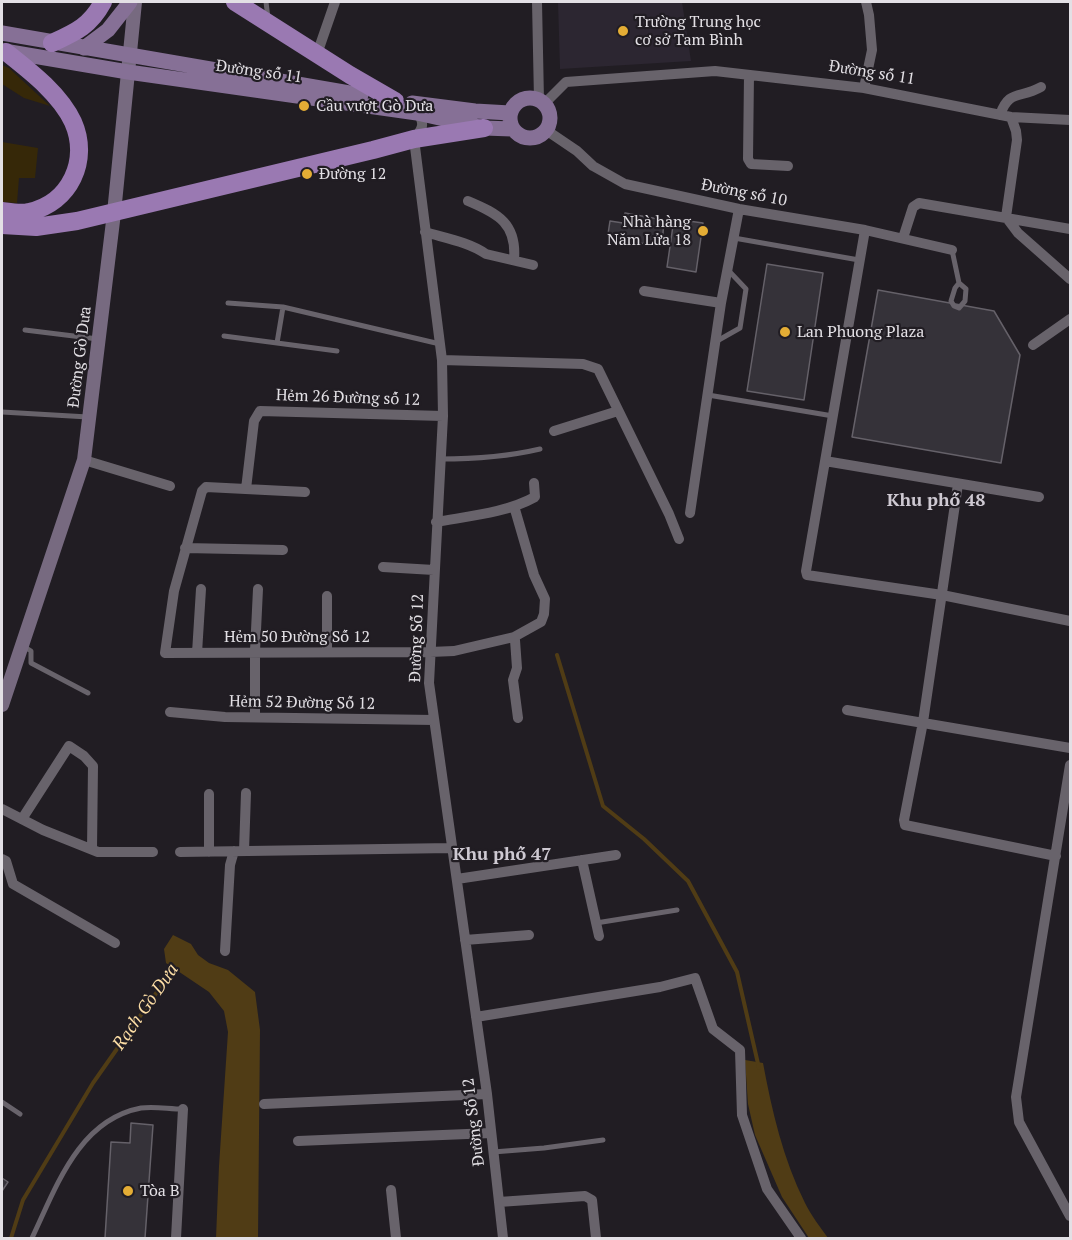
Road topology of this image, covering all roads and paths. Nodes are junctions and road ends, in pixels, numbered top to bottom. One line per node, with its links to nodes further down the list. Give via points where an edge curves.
1 (103, 2): 11 (highway, via 86,26)
2 (130, 2): 12 (main road, via 108,30)
3 (135, 2): 15 (street, Đường Gò Dưa)
4 (235, 2): 9 (highway)
5 (266, 2): 9 (lane)
6 (335, 2): 14 (street)
7 (537, 2): 21 (street)
8 (866, 2): 19 (street, via 872,50)
9 (268, 22): 14 (highway)
10 (2, 33): 11 (main road, Đường số 11)
11 (52, 42): 12 (main road, Đường số 11)
12 (84, 48): 15 (main road, Đường số 11)
13 (4, 51): 16 (main road, Đường số 11); 32 (highway, via 30,71 63,107 72,121 80,152 69,185 49,206 27,213)
14 (317, 54): 20 (highway)
15 (130, 55): 16 (street, Đường Gò Dưa); 20 (main road, Đường số 11)
16 (128, 72): 22 (main road, Đường số 11); 33 (street, Đường Gò Dưa)
17 (749, 75): 19 (street, Đường số 11); 21 (street, Đường số 11, via 715,70 566,82); 29 (street, via 748,159 751,164)
18 (1041, 87): 23 (street, via 1007,99)
19 (864, 88): 23 (street, Đường số 11)
20 (395, 101): 25 (main road, Đường số 11, via 475,111)
21 (541, 102): 25 (main road, via 532,98 521,100 513,108); 27 (main road, via 550,116)
22 (417, 113): 26 (main road, Đường số 11); 28 (street, Đường Số 12, via 423,124)
23 (1006, 116): 24 (street, Đường số 11); 34 (street, via 1017,140)
24 (1071, 120)
25 (511, 121): 26 (main road, Đường số 11); 27 (main road, via 519,136 528,139)
26 (484, 128): 28 (highway)
27 (546, 130): 31 (street, Đường số 10, via 593,166 625,184)
28 (414, 139): 33 (highway); 38 (street, Đường Số 12)
29 (788, 166)
30 (468, 201): 42 (street, via 501,219 513,233)
31 (739, 209): 37 (street, Đường số 10); 39 (street)
32 (2, 211)
33 (114, 213): 35 (highway, via 36,227); 55 (street, Đường Gò Dưa)
34 (1006, 216): 36 (street); 40 (street, via 919,203); 46 (street, via 1018,233)
35 (2, 225)
36 (1071, 229)
37 (865, 230): 40 (street, Đường số 10); 43 (street)
38 (425, 232): 42 (street); 58 (street, Đường Số 12)
39 (734, 238): 43 (lane); 45 (street)
40 (903, 238): 41 (street, Đường số 10)
41 (952, 250): 47 (lane)
42 (514, 260): 44 (street)
43 (860, 260): 66 (street)
44 (533, 265)
45 (728, 270): 50 (street); 56 (lane, via 746,289 740,328)
46 (1071, 279)
47 (959, 284)
48 (644, 291): 50 (street)
49 (228, 303): 51 (lane)
50 (722, 303): 56 (street)
51 (283, 307): 57 (lane); 58 (lane)
52 (1071, 319): 59 (street)
53 (25, 330): 55 (lane)
54 (224, 336): 57 (lane)
55 (98, 339): 67 (street, Đường Gò Dưa)
56 (716, 342): 62 (street)
57 (277, 343): 60 (lane)
58 (440, 344): 61 (street, Đường Số 12)
59 (1033, 345)
60 (337, 351)
61 (442, 360): 63 (street, via 583,364 598,369); 65 (street, Đường Số 12)
62 (708, 395): 66 (lane); 80 (street)
63 (618, 411): 68 (street); 82 (street)
64 (2, 412): 67 (lane)
65 (443, 416): 70 (street, Đường Số 12); 76 (street, Hẻm 26 Đường số 12, via 261,411 254,421)
66 (833, 416): 72 (street)
67 (89, 417): 71 (street, Đường Gò Dưa)
68 (554, 431)
69 (540, 449): 70 (lane, via 492,458)
70 (440, 459): 81 (street, Đường Số 12)
71 (84, 460): 75 (street); 93 (street, Đường Gò Dưa)
72 (825, 461): 74 (street); 89 (street, via 807,575)
73 (534, 483): 79 (street, via 536,497)
74 (958, 484): 78 (street); 89 (street)
75 (170, 486)
76 (246, 489): 77 (street); 83 (street, via 206,487 199,497)
77 (305, 492)
78 (1039, 497)
79 (514, 506): 81 (street); 92 (street, Hẻm 50 Đường Số 12, via 545,599 541,622)
80 (690, 513)
81 (436, 522): 86 (street, Đường Số 12)
82 (679, 538)
83 (185, 548): 84 (street); 97 (street, Hẻm 50 Đường Số 12, via 165,653)
84 (283, 550)
85 (383, 567): 86 (street)
86 (434, 570): 96 (street, Đường Số 12)
87 (201, 589): 97 (street)
88 (258, 589): 94 (street)
89 (942, 595): 91 (street); 105 (street)
90 (327, 596): 95 (street)
91 (1071, 621)
92 (514, 637): 96 (street, Hẻm 50 Đường Số 12, via 454,651); 103 (street, via 517,668 513,680)
93 (22, 645): 98 (lane, via 31,651 31,663); 99 (street, Đường Gò Dưa)
94 (255, 651): 95 (street, Hẻm 50 Đường Số 12); 97 (street, Hẻm 50 Đường Số 12); 102 (street)
95 (327, 652): 96 (street, Hẻm 50 Đường Số 12)
96 (430, 652): 104 (street, Đường Số 12)
97 (197, 653)
98 (88, 693)
99 (2, 705)
100 (847, 710): 105 (street)
101 (170, 711): 102 (street, Hẻm 52 Đường Số 12)
102 (255, 717): 104 (street, Hẻm 52 Đường Số 12)
103 (518, 718)
104 (434, 720): 112 (street, Đường Số 12)
105 (923, 722): 106 (street); 119 (street, via 905,825)
106 (1071, 748)
107 (1071, 765): 119 (street)
108 (246, 793): 114 (street)
109 (209, 794): 117 (street)
110 (2, 809): 111 (street)
111 (22, 819): 113 (street); 113 (street, via 69,746 93,766)
112 (452, 848): 114 (street); 122 (street, Đường Số 12)
113 (92, 849): 115 (street)
114 (239, 851): 117 (street); 129 (street, via 230,865)
115 (153, 852)
116 (180, 852): 117 (street)
117 (209, 852)
118 (615, 855): 121 (street)
119 (1056, 856): 142 (street, via 1016,1096 1019,1122)
120 (2, 859): 128 (street, via 13,884)
121 (582, 860): 122 (street); 124 (street)
122 (457, 879): 127 (street, Đường Số 12)
123 (676, 910): 124 (lane)
124 (596, 923): 126 (street)
125 (529, 934): 127 (street)
126 (598, 936)
127 (465, 940): 130 (street, Đường Số 12)
128 (115, 943)
129 (225, 951)
130 (476, 1017): 131 (street, Đường Số 12); 148 (street, via 695,978 713,1029 740,1050 742,1115 767,1189)
131 (486, 1094): 133 (street); 136 (street, Đường Số 12)
132 (2, 1102): 135 (lane)
133 (264, 1104)
134 (183, 1109): 143 (lane, via 144,1107 121,1113 90,1134 64,1170); 144 (street)
135 (20, 1114)
136 (491, 1133): 138 (street); 139 (street, Đường Số 12)
137 (603, 1140): 139 (lane)
138 (298, 1141)
139 (493, 1152): 141 (street, Đường Số 12)
140 (391, 1190): 145 (street)
141 (499, 1202): 146 (street, Đường Số 12); 147 (street, via 585,1196 592,1200)
142 (1071, 1216)
143 (32, 1239)
144 (176, 1239)
145 (396, 1239)
146 (503, 1239)
147 (596, 1239)
148 (801, 1239)

